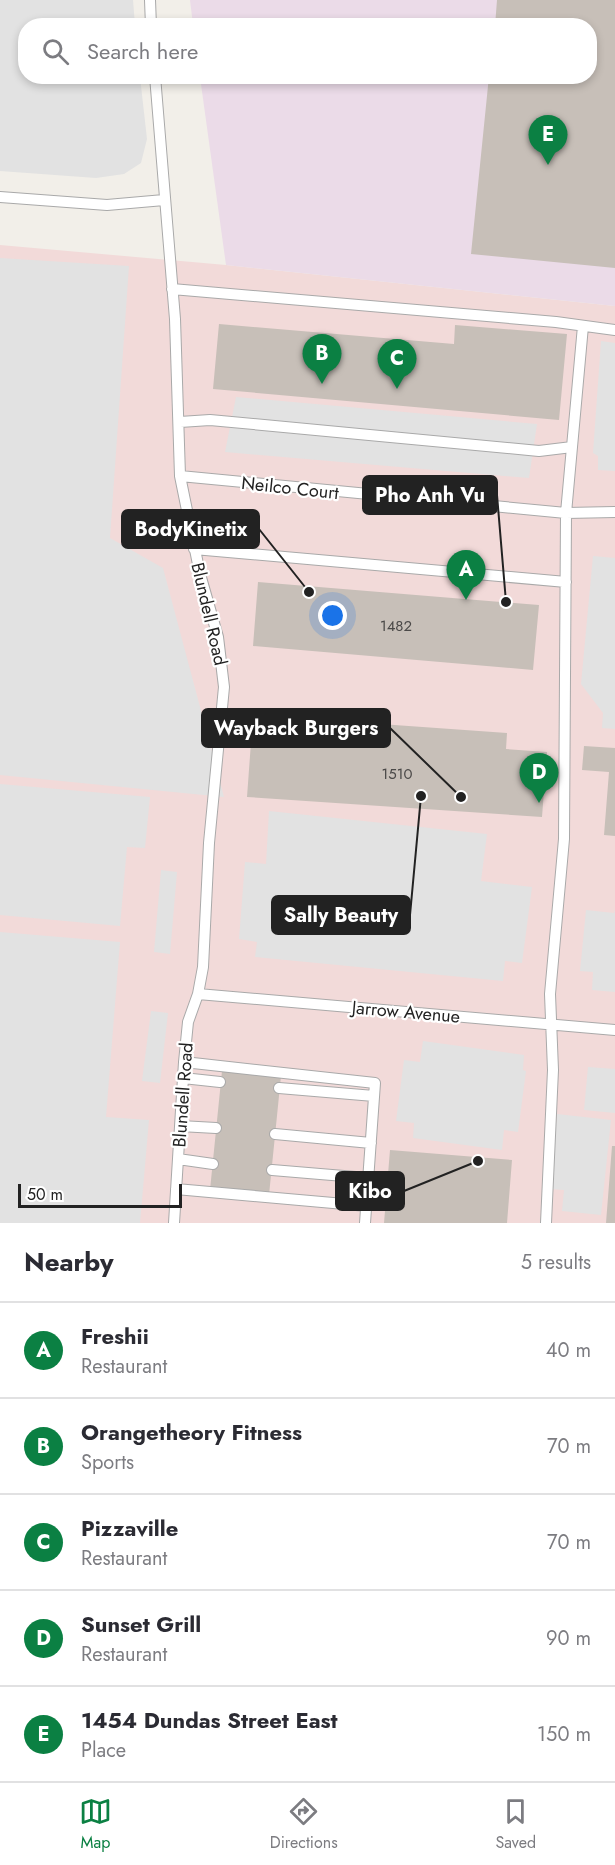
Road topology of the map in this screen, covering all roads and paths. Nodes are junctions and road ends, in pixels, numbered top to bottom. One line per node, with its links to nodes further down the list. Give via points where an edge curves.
1 (150, 0): 2 (lane)
2 (151, 18)
3 (156, 84): 5 (lane, Blundell Road)
4 (0, 197): 5 (lane, via 107,205)
5 (164, 200): 6 (lane, Blundell Road)
6 (172, 289): 7 (lane); 9 (lane, Blundell Road)
7 (583, 326): 8 (lane); 10 (lane)
8 (615, 330)
9 (180, 422): 10 (lane, via 210,420 539,451); 11 (lane, Blundell Road)
10 (572, 447): 13 (lane)
11 (180, 476): 13 (lane, Neilco Court); 14 (lane, Blundell Road)
12 (615, 512): 13 (lane, Neilco Court)
13 (566, 513): 15 (lane)
14 (194, 549): 15 (lane); 16 (lane, Blundell Road, via 218,637 224,687)
15 (566, 582): 17 (lane, via 564,850 550,993)
16 (198, 994): 17 (lane, Jarrow Avenue); 19 (lane, Blundell Road, via 188,1022)
17 (552, 1026): 18 (lane, Jarrow Avenue); 36 (lane)
18 (615, 1030)
19 (184, 1062): 20 (lane, Blundell Road); 23 (lane, via 375,1083)
20 (183, 1078): 21 (lane); 24 (lane, Blundell Road)
21 (220, 1082)
22 (279, 1088): 23 (lane)
23 (374, 1096): 27 (lane)
24 (180, 1126): 25 (lane); 28 (lane, Blundell Road)
25 (216, 1128)
26 (275, 1134): 27 (lane)
27 (371, 1143): 31 (lane)
28 (178, 1159): 29 (lane); 32 (lane, Blundell Road)
29 (213, 1164)
30 (272, 1170): 31 (lane)
31 (368, 1178): 33 (lane)
32 (176, 1190): 33 (lane); 34 (lane, Blundell Road)
33 (367, 1206): 35 (lane)
34 (174, 1223)
35 (365, 1223)
36 (546, 1223)

